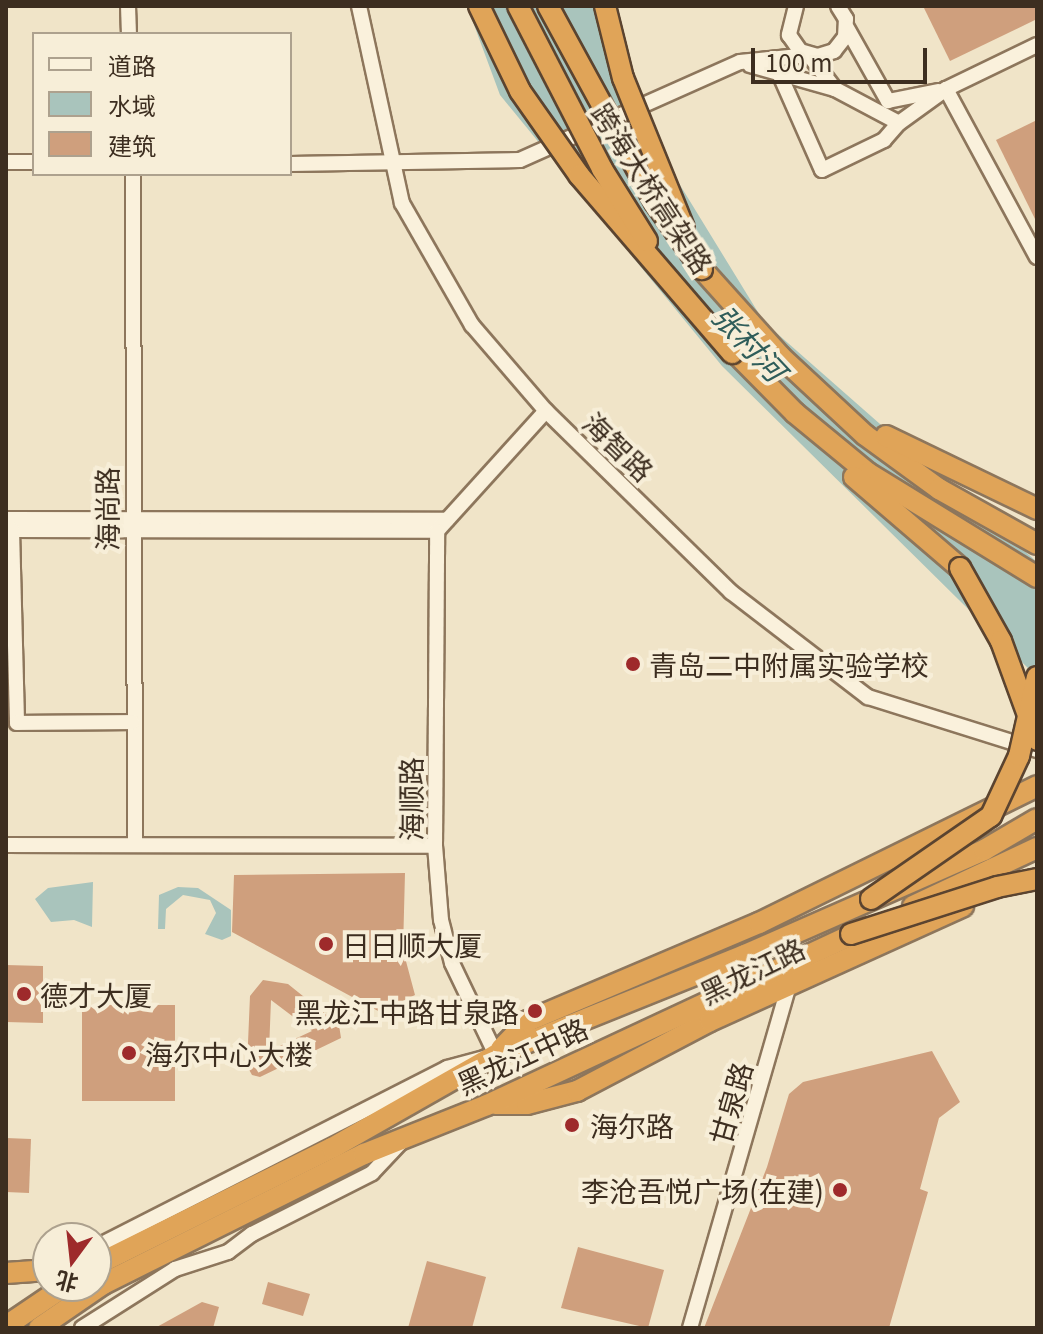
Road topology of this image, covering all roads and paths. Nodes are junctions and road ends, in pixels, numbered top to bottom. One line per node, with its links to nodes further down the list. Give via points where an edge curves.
1 (128, 6): 10 (street)
2 (359, 6): 21 (street, 海智路)
3 (479, 6): 25 (highway, bridge, via 520,91 579,175)
4 (518, 6): 25 (highway, 跨海大桥高架路, bridge, via 602,169 651,247)
5 (548, 6): 24 (highway, 跨海大桥高架路, bridge, via 655,202)
6 (605, 6): 24 (highway, bridge, via 623,78)
7 (795, 6): 12 (street, via 789,35)
8 (838, 6): 9 (street)
9 (847, 28): 12 (street, via 834,51); 16 (street, via 888,101)
10 (129, 32)
11 (1037, 45): 16 (street)
12 (809, 55): 13 (street); 15 (street)
13 (740, 62): 14 (street); 21 (street, bridge, via 520,160)
14 (779, 73): 15 (street); 17 (street, via 822,170 884,140)
15 (835, 89): 17 (street)
16 (946, 89): 17 (street); 23 (street)
17 (899, 123)
18 (6, 162): 19 (street)
19 (32, 162)
20 (292, 164): 21 (street)
21 (390, 164): 27 (street, 海智路, via 402,203 456,299)
22 (133, 176): 30 (street, 海尚路)
23 (1037, 257)
24 (702, 269): 26 (highway, 跨海大桥高架路)
25 (732, 353): 28 (highway, 跨海大桥高架路)
26 (813, 386): 29 (highway, via 901,445); 33 (highway, 跨海大桥高架路, via 865,435 939,489)
27 (546, 411): 31 (street); 38 (street, 海智路, via 731,592 868,697)
28 (795, 413): 34 (highway, 跨海大桥高架路, via 868,473); 38 (highway, bridge, via 831,457 960,568 1001,641)
29 (1037, 509)
30 (132, 525): 31 (street); 32 (street); 36 (street, 海尚路)
31 (442, 525): 44 (street, 海顺路)
32 (8, 526): 36 (street, via 17,723)
33 (1037, 544)
34 (1037, 577)
35 (1037, 677): 48 (highway, bridge, via 1019,756 991,816)
36 (132, 722): 42 (street, 海尚路)
37 (1037, 733): 38 (street)
38 (1027, 741): 39 (street, 海智路)
39 (1037, 750)
40 (1037, 786): 51 (highway, 黑龙江中路, via 759,923 528,1021)
41 (1037, 819): 48 (highway, 黑龙江中路, bridge, via 984,850)
42 (135, 844): 43 (street); 44 (street)
43 (6, 845)
44 (435, 846): 51 (street, 海顺路, via 441,920 452,963)
45 (1037, 848): 49 (highway, 黑龙江中路, bridge)
46 (1037, 867): 50 (highway, 黑龙江路)
47 (1037, 879): 49 (highway, bridge)
48 (871, 899): 51 (highway, 黑龙江中路)
49 (851, 934): 52 (highway, 黑龙江中路)
50 (789, 984): 52 (highway, 黑龙江路, via 577,1091 527,1104); 67 (street, 甘泉路)
51 (496, 1055): 54 (highway, 黑龙江中路, via 332,1148)
52 (487, 1105): 53 (highway, 黑龙江中路)
53 (405, 1137): 55 (highway, 黑龙江中路); 66 (street, via 372,1173 252,1234 213,1260 175,1269)
54 (112, 1257)
55 (112, 1258)
56 (32, 1263): 57 (street)
57 (6, 1266)
58 (32, 1271): 59 (highway)
59 (6, 1273)
60 (41, 1302): 63 (highway)
61 (63, 1302): 64 (highway, 黑龙江中路)
62 (72, 1302): 65 (highway)
63 (6, 1326)
64 (39, 1328)
65 (55, 1328)
66 (82, 1328)
67 (690, 1328)

